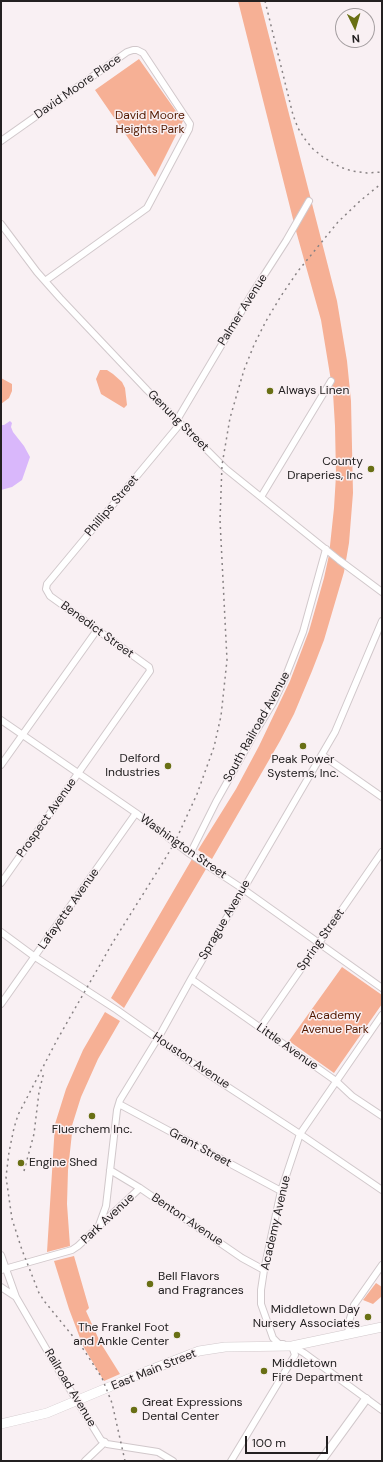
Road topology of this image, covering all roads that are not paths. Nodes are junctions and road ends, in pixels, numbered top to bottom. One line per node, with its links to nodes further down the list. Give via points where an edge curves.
1 (1, 142): 4 (street, David Moore Place, via 133,50 142,53 190,124 147,208)
2 (309, 200): 6 (street, Palmer Avenue)
3 (1, 224): 4 (street, Genung Street)
4 (45, 281): 6 (street, Genung Street)
5 (331, 381): 7 (street)
6 (178, 422): 7 (street, Genung Street, via 226,469); 9 (street, Phillips Street, via 48,582)
7 (261, 497): 8 (street, Genung Street)
8 (326, 549): 10 (street, Genung Street); 22 (street, South Railroad Avenue, via 303,632 285,678)
9 (46, 589): 12 (street, Benedict Street, via 50,596)
10 (382, 592)
11 (382, 621): 16 (street, Sprague Avenue, via 335,732)
12 (97, 630): 13 (street, Benedict Street); 15 (street)
13 (150, 668): 18 (street, Prospect Avenue, via 148,675)
14 (1, 720): 15 (street)
15 (23, 735): 17 (street); 18 (street, Washington Street)
16 (322, 755): 19 (street); 24 (street, Sprague Avenue)
17 (1, 765)
18 (78, 774): 20 (street, Washington Street); 23 (street, Prospect Avenue)
19 (382, 797)
20 (136, 813): 22 (street, Washington Street); 27 (street, Lafayette Avenue)
21 (382, 852): 26 (street, Spring Street)
22 (190, 854): 24 (street, Washington Street)
23 (1, 883)
24 (243, 889): 26 (street, Washington Street); 28 (street, Sprague Avenue)
25 (1, 932): 27 (street, Houston Avenue)
26 (319, 943): 29 (street, Washington Street); 32 (street, Spring Street)
27 (36, 957): 30 (street, Lafayette Avenue); 33 (street, Houston Avenue)
28 (191, 979): 32 (street, Little Avenue); 33 (street, Sprague Avenue)
29 (382, 988)
30 (1, 1004)
31 (382, 1015): 34 (street, Academy Avenue)
32 (260, 1028): 34 (street, Little Avenue)
33 (157, 1038): 35 (street, Sprague Avenue); 37 (street, Houston Avenue)
34 (336, 1081): 36 (street, Little Avenue, via 352,1096); 37 (street, Academy Avenue)
35 (119, 1104): 38 (street, Sprague Avenue); 41 (street, Grant Street)
36 (382, 1116)
37 (300, 1134): 40 (street, Houston Avenue); 41 (street, Academy Avenue)
38 (110, 1170): 39 (street, Benton Avenue); 42 (street, Sprague Avenue, via 106,1206)
39 (140, 1188): 42 (street, Park Avenue); 46 (street, Benton Avenue, via 242,1258)
40 (382, 1190)
41 (281, 1191): 46 (street, Academy Avenue)
42 (98, 1228): 45 (street, Park Avenue, via 72,1250)
43 (1, 1255): 45 (street, Railroad Avenue)
44 (382, 1265): 50 (street, via 354,1305 348,1324)
45 (3, 1269): 48 (street, Railroad Avenue)
46 (264, 1270): 51 (street, Academy Avenue, via 261,1304 273,1338 279,1344)
47 (1, 1287): 48 (street)
48 (16, 1297): 53 (street, Railroad Avenue)
49 (382, 1327): 50 (main road, East Main Street)
50 (349, 1334): 51 (main road, East Main Street)
51 (292, 1346): 52 (street, Academy Avenue); 53 (main road, East Main Street, via 226,1347 199,1351); 59 (street, via 295,1355)
52 (366, 1399): 54 (street, Academy Avenue); 60 (street)
53 (78, 1400): 55 (main road, East Main Street, via 47,1413); 56 (street, Railroad Avenue)
54 (382, 1410)
55 (1, 1424)
56 (104, 1442): 57 (street); 58 (street, via 158,1452)
57 (85, 1461)
58 (172, 1461)
59 (231, 1461)
60 (321, 1461)

